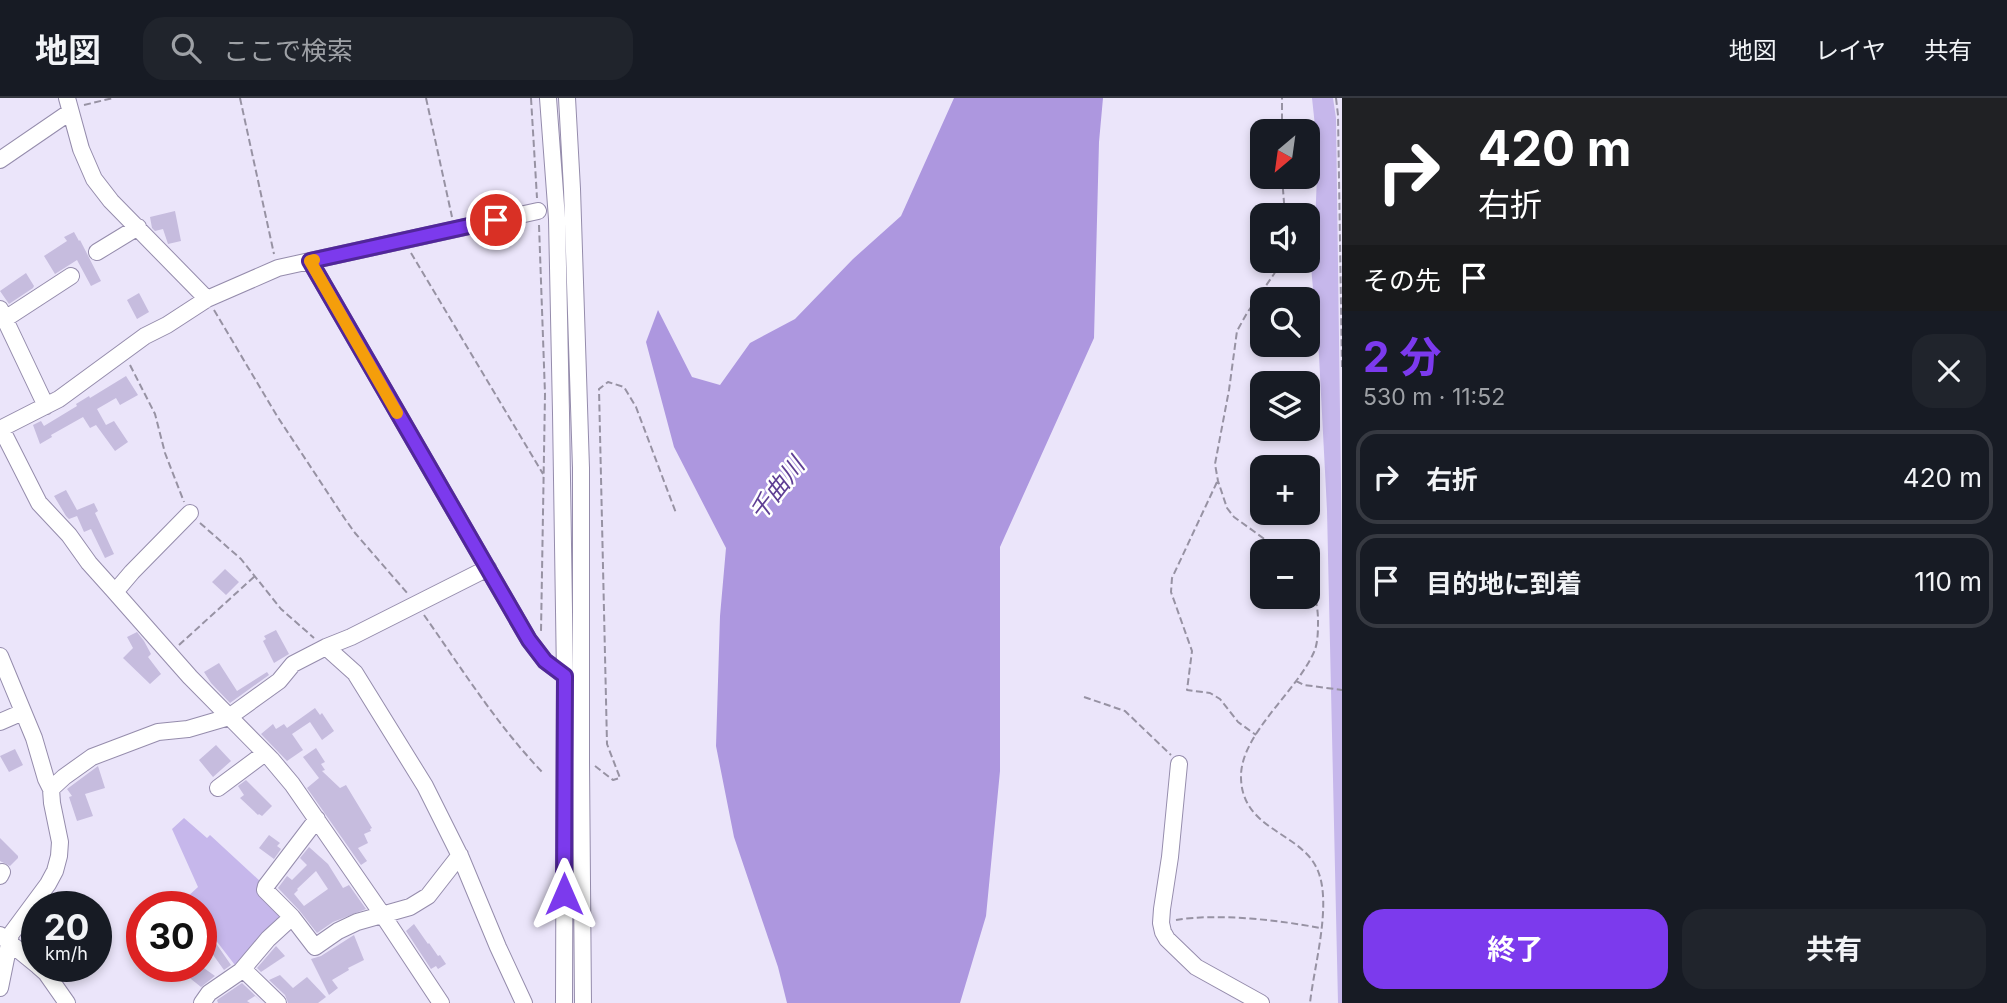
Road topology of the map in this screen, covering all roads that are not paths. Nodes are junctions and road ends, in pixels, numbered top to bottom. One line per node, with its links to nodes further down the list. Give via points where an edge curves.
1 (548, 98): 19 (street, via 557,219)
2 (567, 98): 42 (street, via 580,468)
3 (69, 105): 4 (street); 6 (street, via 94,179)
4 (0, 160)
5 (538, 211): 8 (street)
6 (138, 228): 7 (street); 10 (street)
7 (97, 252)
8 (310, 261): 10 (street, via 278,268); 15 (street)
9 (71, 276): 11 (street)
10 (207, 299): 12 (street)
11 (2, 314): 12 (street)
12 (46, 405): 13 (street)
13 (0, 428): 16 (street, via 39,503)
14 (190, 513): 16 (street)
15 (488, 568): 17 (street); 19 (street, via 536,649)
16 (115, 592): 21 (street)
17 (326, 647): 21 (street, via 293,664 279,681); 28 (street, via 355,673 425,786)
18 (0, 656): 20 (street)
19 (565, 676): 41 (street)
20 (23, 712): 22 (street); 26 (street)
21 (229, 717): 23 (street); 26 (street, via 158,732 92,757)
22 (0, 722)
23 (265, 752): 25 (street); 27 (street)
24 (1179, 764): 43 (street, via 1162,929 1196,967)
25 (218, 788)
26 (51, 789): 31 (street, via 60,842 55,871)
27 (317, 819): 29 (street); 30 (street, via 265,886)
28 (460, 855): 29 (street, via 428,896 410,907); 40 (street)
29 (382, 914): 30 (street, via 338,931 315,947); 39 (street)
30 (292, 917): 33 (street)
31 (5, 939): 32 (street); 35 (street)
32 (21, 952)
33 (243, 969): 37 (street); 38 (street)
34 (52, 982): 36 (street)
35 (0, 988)
36 (67, 1003)
37 (202, 1003)
38 (278, 1003)
39 (441, 1003)
40 (524, 1003)
41 (564, 1003)
42 (583, 1003)
43 (1261, 1003)

